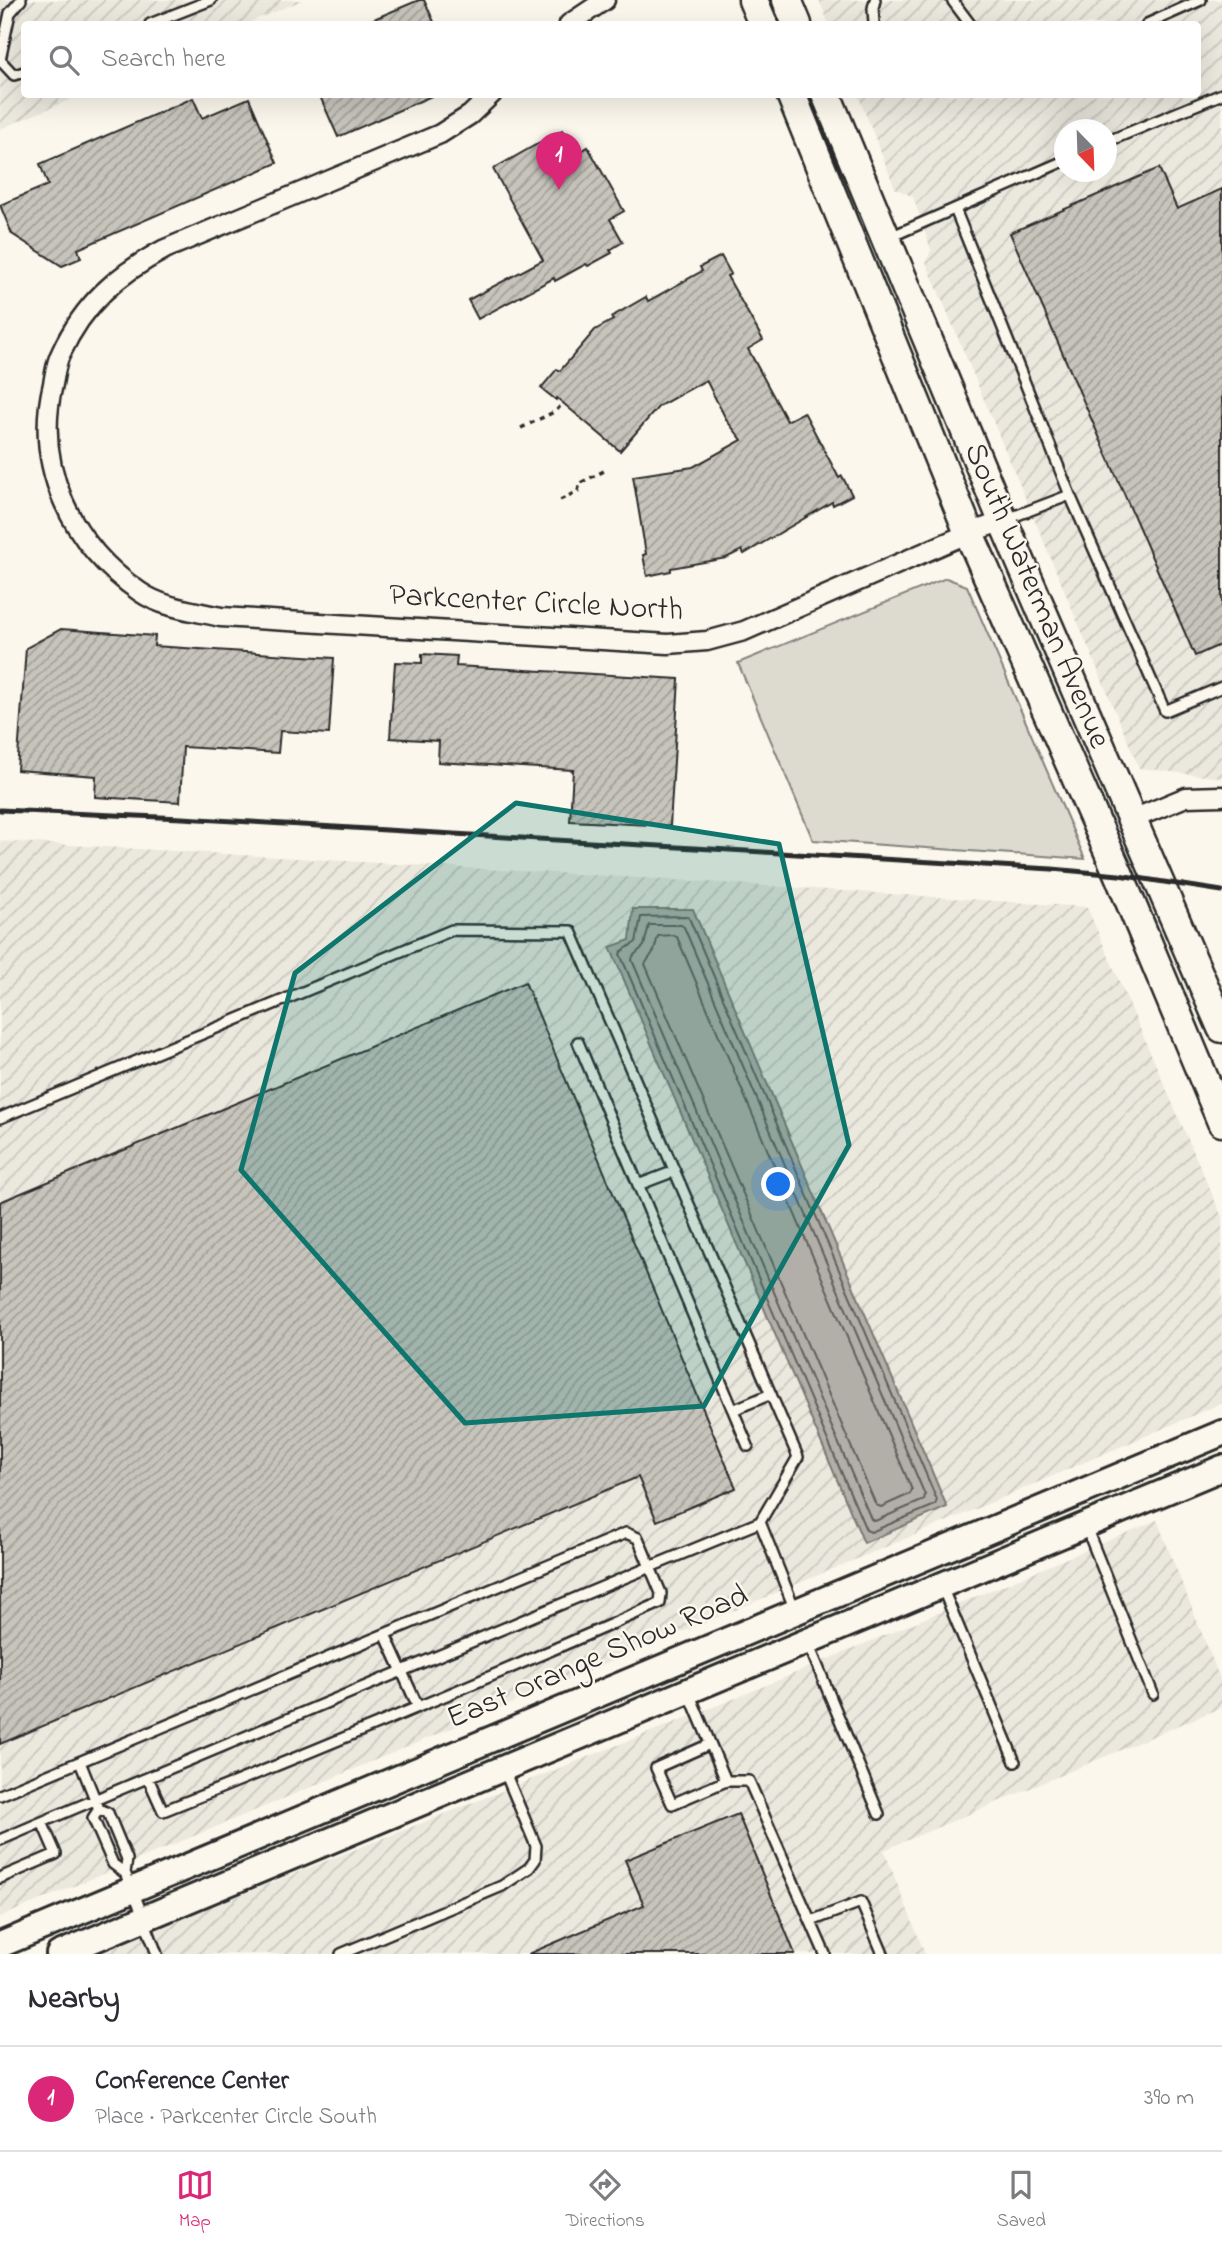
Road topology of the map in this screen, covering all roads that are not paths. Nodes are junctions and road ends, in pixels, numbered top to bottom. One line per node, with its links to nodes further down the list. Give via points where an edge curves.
1 (21, 0): 16 (lane, via 10,13 0,60 14,75)
2 (211, 0): 9 (lane)
3 (605, 0): 10 (street)
4 (753, 0): 11 (main road)
5 (787, 0): 12 (main road)
6 (875, 0): 13 (lane)
7 (952, 0): 14 (lane)
8 (1200, 0): 15 (lane)
9 (158, 21)
10 (574, 21)
11 (762, 21)
12 (796, 21)
13 (874, 21)
14 (968, 21)
15 (1154, 21)
16 (21, 73)
17 (1222, 94): 21 (lane)
18 (488, 98): 27 (street, Parkcenter Circle North, via 440,134 165,249 104,290 60,355 49,398 48,440 54,476 70,516 100,560 142,594 221,617 668,644 744,631)
19 (794, 98): 27 (main road, South Waterman Avenue)
20 (828, 98): 24 (main road, South Waterman Avenue)
21 (1117, 138)
22 (1054, 166): 23 (lane)
23 (955, 209): 24 (lane); 25 (lane)
24 (885, 239): 26 (main road, South Waterman Avenue)
25 (1070, 495): 26 (lane); 28 (lane, via 1165,711)
26 (1003, 521): 27 (street, Parkcenter Circle North); 30 (main road, South Waterman Avenue)
27 (969, 533): 34 (main road, South Waterman Avenue)
28 (1222, 687)
29 (1222, 796): 30 (street, via 1186,797)
30 (1133, 819): 31 (main road, South Waterman Avenue)
31 (1222, 1028)
32 (578, 1042): 36 (lane)
33 (0, 1118): 35 (lane, via 452,930 571,931)
34 (1222, 1122)
35 (675, 1171): 36 (lane); 37 (lane)
36 (638, 1185): 38 (lane)
37 (771, 1394): 38 (lane); 42 (lane, via 798,1457)
38 (733, 1410): 40 (lane)
39 (1222, 1433): 46 (main road, East Orange Show Road)
40 (748, 1446)
41 (1222, 1468): 43 (main road, East Orange Show Road)
42 (760, 1522): 44 (lane); 46 (lane)
43 (1085, 1525): 45 (main road, East Orange Show Road); 51 (lane)
44 (650, 1567): 47 (lane, via 638,1538 626,1533); 49 (lane); 52 (lane, via 661,1593 660,1603)
45 (942, 1585): 48 (main road, East Orange Show Road); 55 (lane)
46 (796, 1612): 48 (main road); 65 (main road, East Orange Show Road)
47 (384, 1634): 49 (lane); 54 (lane)
48 (807, 1641): 50 (main road, East Orange Show Road); 61 (lane)
49 (402, 1672): 52 (lane); 57 (lane)
50 (688, 1691): 53 (lane); 56 (main road, East Orange Show Road)
51 (1153, 1694)
52 (418, 1707): 57 (lane, via 163,1811)
53 (710, 1744): 58 (lane); 58 (lane, via 656,1768 672,1804)
54 (80, 1762): 59 (lane); 60 (lane)
55 (1016, 1762)
56 (503, 1768): 66 (main road, East Orange Show Road); 71 (lane, via 536,1846 529,1868 502,1886)
57 (148, 1778): 60 (lane)
58 (726, 1781): 67 (lane, via 749,1781)
59 (0, 1795)
60 (101, 1807): 62 (lane); 65 (lane, via 127,1859); 65 (lane, via 93,1818 113,1864)
61 (879, 1815)
62 (42, 1822): 63 (lane); 64 (lane, via 56,1854)
63 (0, 1840)
64 (0, 1878)
65 (129, 1882): 66 (lane); 68 (main road, East Orange Show Road)
66 (145, 1918): 69 (main road, East Orange Show Road); 70 (lane)
67 (811, 1921): 72 (lane); 73 (lane, via 861,1902)
68 (0, 1945)
69 (59, 1954)
70 (157, 1954)
71 (341, 1954)
72 (825, 1954)
73 (883, 1954)

